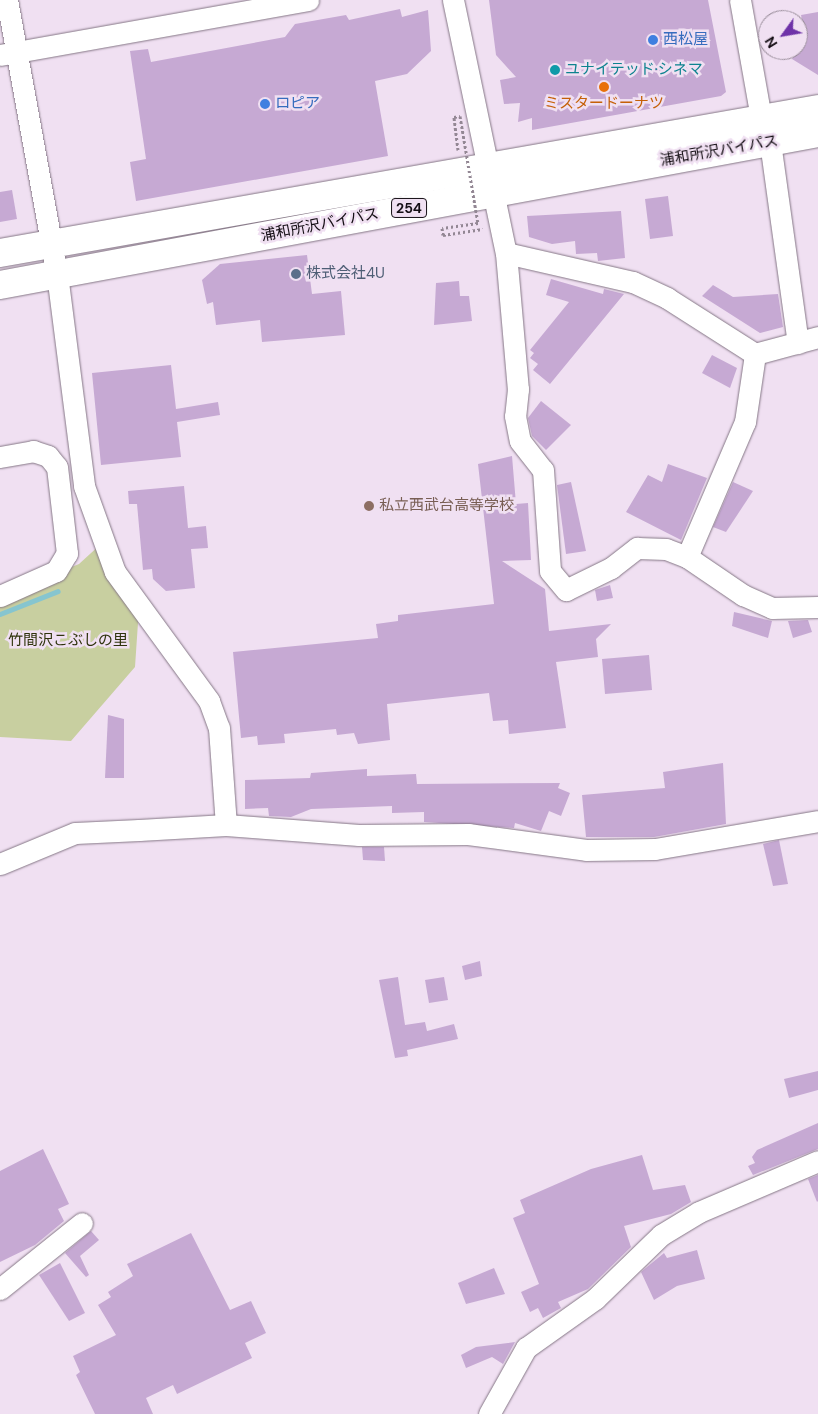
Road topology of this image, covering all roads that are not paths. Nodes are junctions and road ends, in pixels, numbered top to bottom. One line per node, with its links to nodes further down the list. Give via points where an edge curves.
1 (7, 0): 5 (street)
2 (308, 0): 5 (street)
3 (454, 0): 9 (street)
4 (740, 0): 7 (street)
5 (8, 54): 11 (street)
6 (818, 109): 7 (highway, 浦和所沢バイパス / 254)
7 (766, 130): 8 (highway, 浦和所沢バイパス / 254); 9 (highway, 浦和所沢バイパス / 254); 10 (highway, 浦和所沢バイパス / 254); 17 (street)
8 (818, 133)
9 (487, 164): 10 (street); 11 (highway, 浦和所沢バイパス / 254)
10 (494, 192): 13 (street); 14 (highway, 浦和所沢バイパス / 254)
11 (52, 244): 12 (highway, 浦和所沢バイパス / 254); 14 (street)
12 (0, 253)
13 (506, 253): 18 (street, via 633,282 666,298); 20 (street, via 518,389 515,416 520,441 543,470 550,571 566,590 611,568 637,548 666,549)
14 (57, 274): 15 (highway, 浦和所沢バイパス / 254); 24 (street, via 84,486 115,572 209,701 219,728)
15 (0, 285)
16 (818, 337): 17 (street)
17 (798, 343): 18 (street)
18 (755, 354): 20 (street, via 745,422)
19 (0, 457): 21 (street, via 33,451 48,456 57,467 67,553 56,571)
20 (687, 557): 22 (street, via 743,595 772,608)
21 (0, 596)
22 (818, 607)
23 (818, 821): 24 (street, via 655,849 586,850 468,834 359,834)
24 (226, 825): 25 (street, via 75,834)
25 (0, 864)
26 (818, 1161): 29 (street, via 700,1212 662,1235 595,1299 526,1348)
27 (82, 1222): 28 (street)
28 (0, 1289)
29 (489, 1414)

